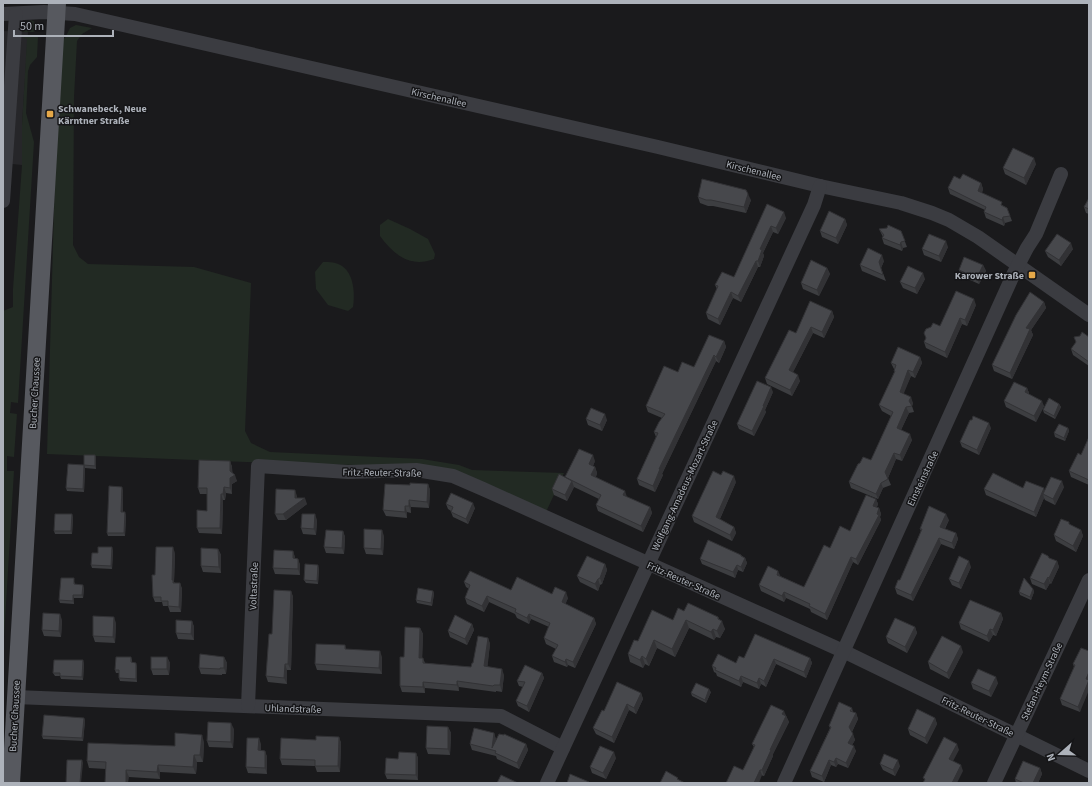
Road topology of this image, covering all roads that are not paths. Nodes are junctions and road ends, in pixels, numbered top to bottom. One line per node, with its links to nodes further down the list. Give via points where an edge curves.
1 (57, 8): 2 (street, Kirschenallee, via 44,12); 4 (street, Kirschenallee); 12 (main road, Bucher Chaussee)
2 (9, 14): 5 (street, via 14,40)
3 (1061, 174): 6 (street, Einsteinstraße, via 1036,234)
4 (820, 186): 6 (street, via 901,203 932,213 978,237); 9 (street, Wolfgang-Amadeus-Mozart-Straße, via 814,205)
5 (3, 201)
6 (1018, 266): 7 (street); 11 (street, Einsteinstraße)
7 (1089, 315)
8 (258, 466): 9 (street, Fritz-Reuter-Straße, via 348,472 416,470 454,476); 13 (street, Voltastraße)
9 (648, 564): 11 (street, Fritz-Reuter-Straße); 15 (street, Wolfgang-Amadeus-Mozart-Straße)
10 (1089, 580): 14 (street, Stefan-Heym-Straße)
11 (843, 651): 14 (street, Fritz-Reuter-Straße); 19 (street, Einsteinstraße)
12 (15, 697): 13 (street, Uhlandstraße); 17 (main road, Bucher Chaussee)
13 (248, 706): 15 (street, Uhlandstraße, via 501,716)
14 (1016, 735): 16 (street, Fritz-Reuter-Straße); 20 (street, Stefan-Heym-Straße)
15 (563, 748): 18 (street, Wolfgang-Amadeus-Mozart-Straße)
16 (1089, 771)
17 (11, 783)
18 (547, 783)
19 (784, 783)
20 (994, 783)

